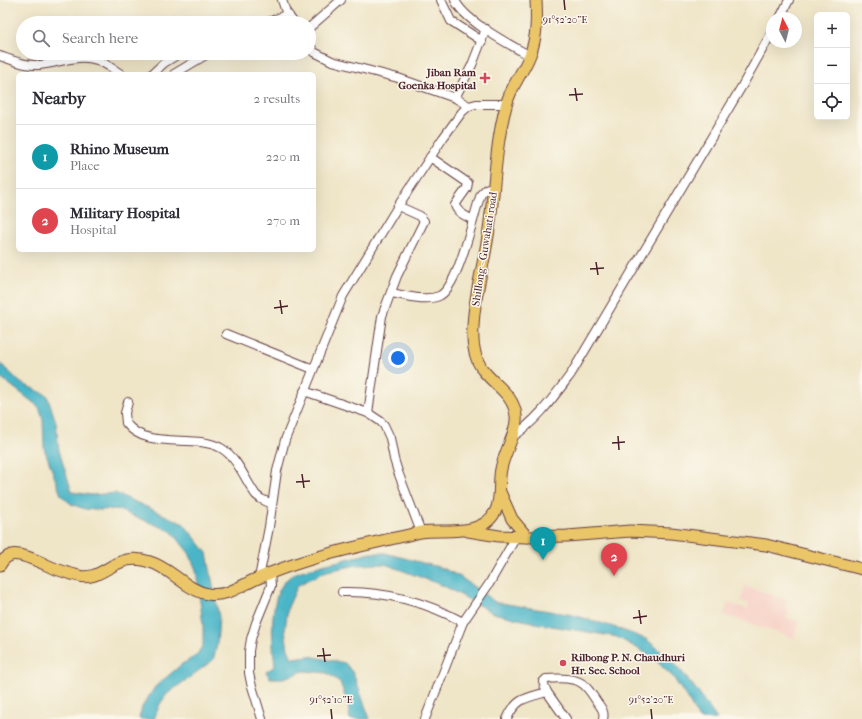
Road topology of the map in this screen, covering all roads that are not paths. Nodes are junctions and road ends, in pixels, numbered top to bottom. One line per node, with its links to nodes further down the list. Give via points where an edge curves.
1 (275, 0): 7 (street)
2 (341, 0): 10 (street)
3 (441, 0): 12 (street, via 451,21)
4 (455, 0): 11 (street, via 466,15)
5 (536, 0): 16 (highway, Shillong - Guwahati road, via 536,28)
6 (789, 0): 8 (street)
7 (282, 2): 9 (street)
8 (783, 12)
9 (290, 16)
10 (316, 22)
11 (486, 29): 12 (street); 16 (street)
12 (482, 41): 24 (street)
13 (766, 43): 37 (street, via 571,374 540,414)
14 (316, 53): 24 (street, via 332,61 398,78)
15 (0, 56): 17 (street, via 16,62 37,65)
16 (530, 56): 25 (highway, Shillong - Guwahati road)
17 (65, 60)
18 (98, 60): 21 (street)
19 (169, 60): 22 (street)
20 (198, 60): 23 (street)
21 (118, 72)
22 (154, 72)
23 (177, 72)
24 (455, 98): 26 (street)
25 (506, 104): 26 (street); 28 (highway, Shillong - Guwahati road)
26 (469, 106): 27 (street, via 454,122)
27 (430, 157): 29 (street); 30 (street, via 468,183 455,207)
28 (494, 186): 30 (street, via 481,194); 37 (highway, Shillong - Guwahati road, via 475,308 473,343 483,370 504,391 514,408 516,424)
29 (398, 206): 31 (street, via 420,216 424,221); 33 (street, via 343,296)
30 (473, 220): 31 (street, via 455,275 444,293 427,298)
31 (391, 293): 36 (street, via 382,316)
32 (226, 334): 33 (street)
33 (313, 369): 34 (street)
34 (304, 391): 36 (street); 39 (street, via 285,440)
35 (128, 402): 39 (street, via 126,423 135,432 152,438 200,443 222,449 232,457 256,495)
36 (368, 413): 41 (street, via 380,421 388,431 398,472)
37 (511, 438): 38 (highway, Shillong - Guwahati road, via 501,466)
38 (499, 488): 40 (highway, Shillong - Guwahati road, via 498,506 492,517 484,524); 43 (highway, via 512,519)
39 (272, 504): 47 (street)
40 (465, 531): 41 (highway); 42 (highway)
41 (421, 532): 46 (highway, via 308,560)
42 (516, 537): 43 (highway); 49 (street)
43 (527, 537): 45 (highway, via 624,532 671,533 766,545)
44 (0, 565): 47 (highway, via 6,557 16,554 72,575 92,577 121,562 140,560 162,567 196,590 208,594 233,592)
45 (862, 569)
46 (270, 574): 47 (highway); 51 (street, via 271,586 250,639 249,651 251,683)
47 (257, 578)
48 (342, 592): 49 (street, via 386,595)
49 (465, 619): 52 (street)
50 (547, 692): 53 (street, via 516,703); 54 (street); 55 (street, via 543,684 546,679 579,682 588,689 600,706)
51 (262, 719)
52 (425, 719)
53 (506, 719)
54 (566, 719)
55 (603, 719)

